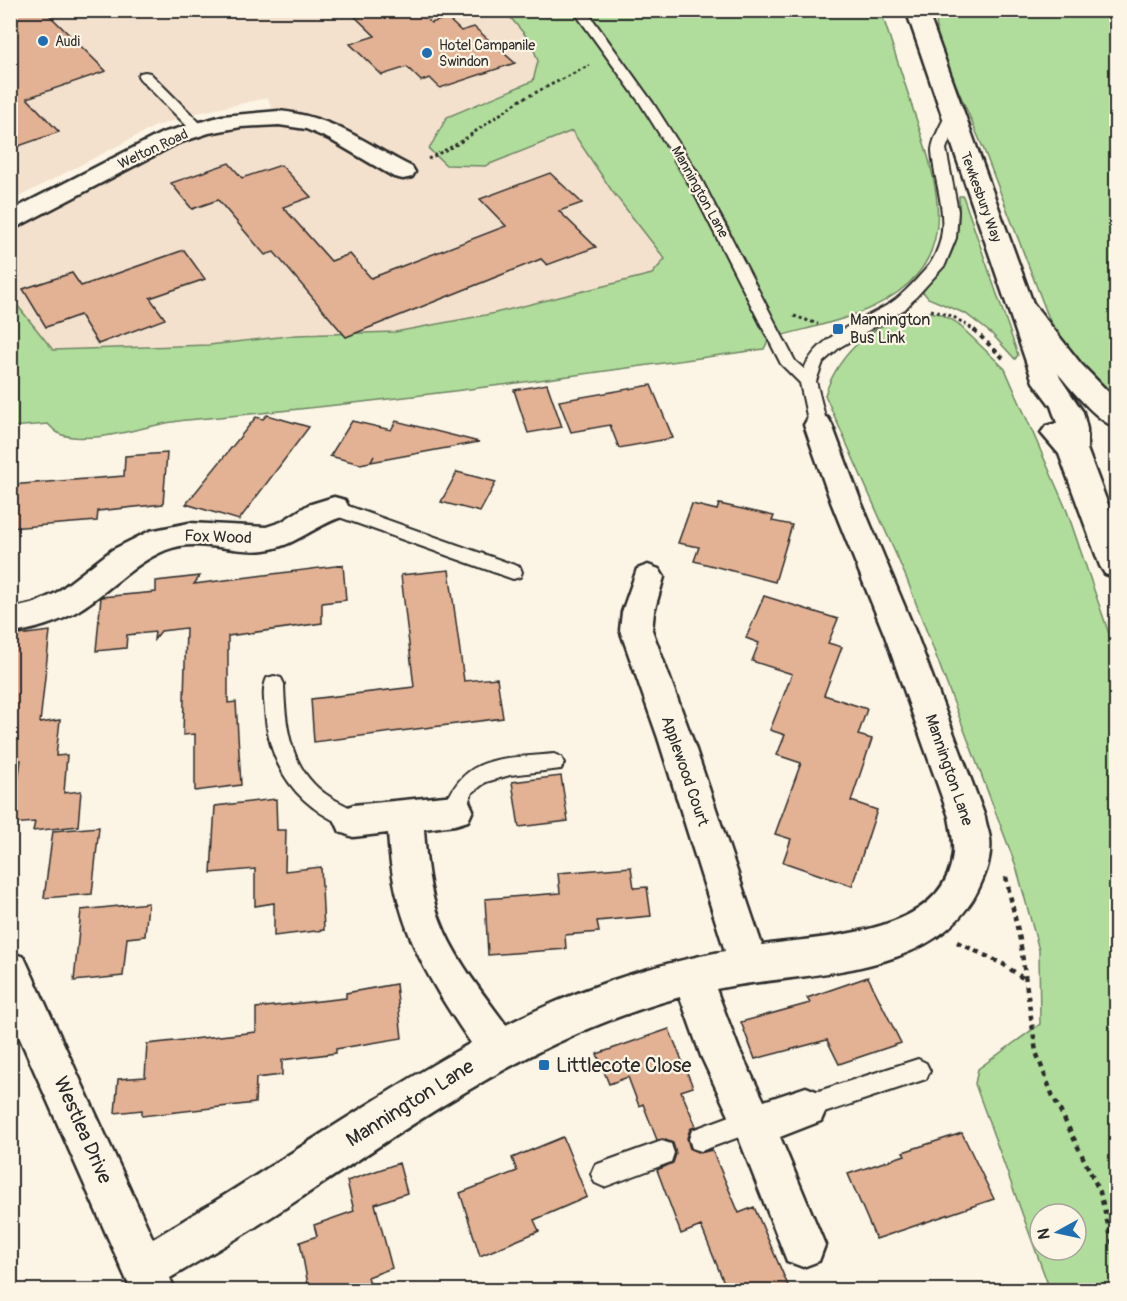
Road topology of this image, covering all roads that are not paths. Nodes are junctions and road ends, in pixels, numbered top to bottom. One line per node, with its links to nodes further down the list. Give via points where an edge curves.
1 (579, 10): 9 (lane, Mannington Lane, via 662,125 710,208 789,364)
2 (916, 10): 4 (street, Tewkesbury Way)
3 (145, 76): 5 (lane)
4 (952, 116): 8 (street, Tewkesbury Way); 9 (lane, via 939,149 951,211 948,238 937,265 898,305 843,337 816,360)
5 (197, 128): 6 (street, Welton Road, via 260,119 314,124); 7 (street, Welton Road, via 170,138)
6 (403, 172)
7 (10, 221)
8 (1017, 300): 10 (street, via 1071,371); 13 (street, Tewkesbury Way, via 1047,382 1042,399 1053,431 1072,449)
9 (808, 381): 11 (lane, Mannington Lane)
10 (1116, 417)
11 (818, 425): 22 (street, Mannington Lane, via 901,636 967,817 972,841 966,875 958,892 932,921 916,932 873,944)
12 (334, 508): 14 (lane); 16 (street, Fox Wood, via 276,536 190,534 148,545 117,560 67,601 46,612)
13 (1116, 566)
14 (513, 572)
15 (648, 577): 22 (street, Applewood Court, via 636,630)
16 (10, 622)
17 (274, 684): 21 (lane, via 274,716 280,747 294,778 318,801)
18 (554, 763): 19 (lane, via 488,771 470,781)
19 (455, 810): 20 (street)
20 (405, 816): 21 (street); 25 (street, via 409,871 429,940)
21 (353, 821)
22 (749, 964): 24 (street, Mannington Lane)
23 (10, 970): 33 (street, Westlea Drive)
24 (693, 978): 25 (street, Mannington Lane, via 614,999); 28 (street, via 721,1056)
25 (498, 1048): 33 (street, Mannington Lane, via 451,1074 256,1202)
26 (918, 1071): 27 (lane)
27 (806, 1107): 28 (street)
28 (753, 1122): 29 (lane); 32 (street)
29 (701, 1139)
30 (662, 1153): 31 (lane)
31 (604, 1174)
32 (803, 1245)
33 (149, 1279)

